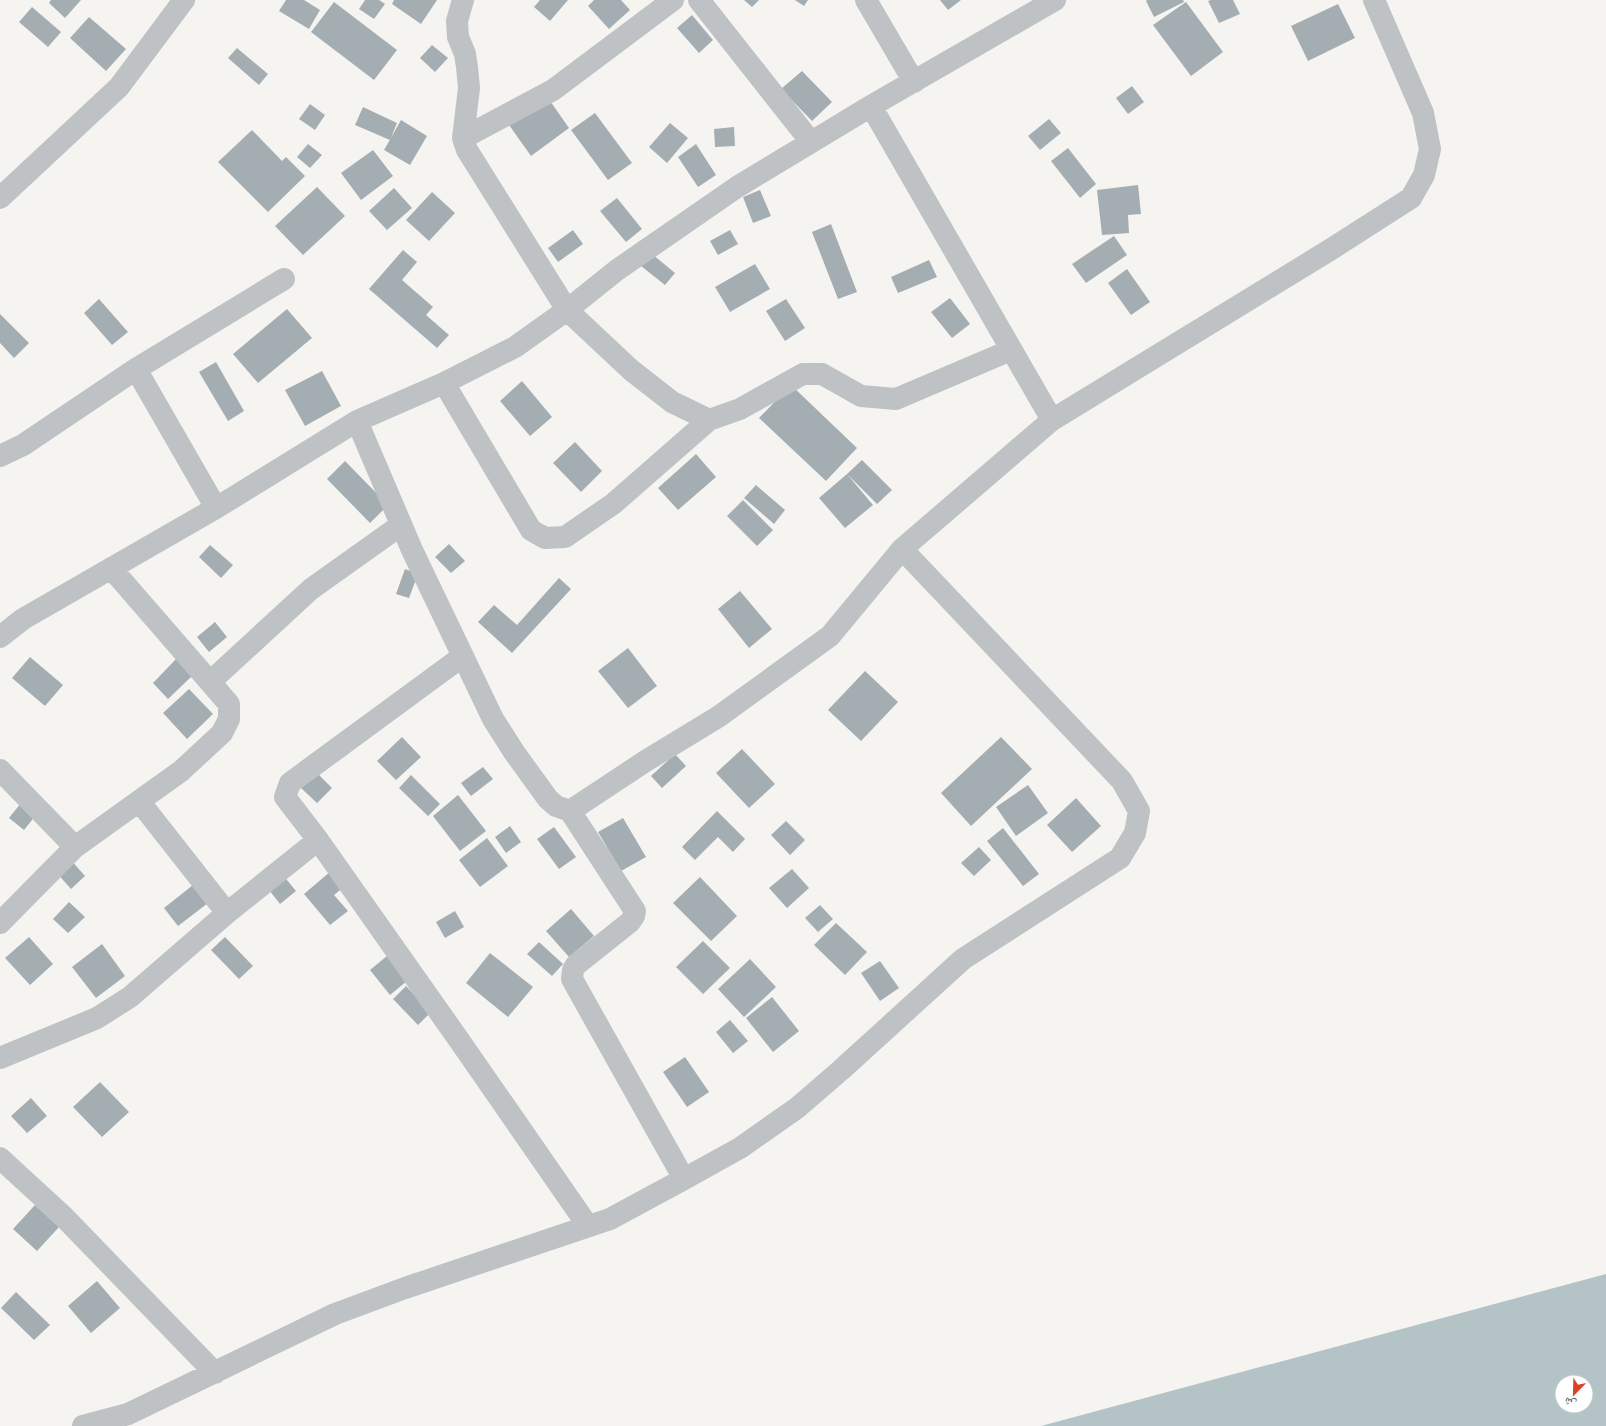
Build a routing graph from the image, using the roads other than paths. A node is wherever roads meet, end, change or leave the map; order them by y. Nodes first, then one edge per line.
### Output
1 (463, 0) edge
2 (673, 0) edge
3 (699, 0) edge
4 (866, 0) edge
5 (1055, 0) edge
6 (1374, 0) edge
7 (182, 1) edge
8 (914, 82) junction
9 (871, 106) junction
10 (462, 138) junction
11 (811, 142) junction
12 (0, 198) edge
13 (284, 279) dead end
14 (567, 310) junction
15 (1011, 350) junction
16 (136, 369) junction
17 (444, 383) junction
18 (709, 420) junction
19 (1052, 420) junction
20 (357, 421) junction
21 (0, 456) edge
22 (216, 508) junction
23 (401, 525) junction
24 (902, 549) junction
25 (111, 568) junction
26 (0, 637) edge
27 (463, 656) junction
28 (210, 682) junction
29 (0, 770) edge
30 (139, 801) junction
31 (570, 811) junction
32 (318, 840) junction
33 (76, 847) junction
34 (227, 914) junction
35 (0, 923) edge
36 (0, 1058) edge
37 (0, 1158) edge
38 (684, 1179) junction
39 (588, 1226) junction
40 (215, 1373) junction
41 (83, 1426) edge

1 - 10 street
2 - 10 street
3 - 11 street
4 - 8 street
5 - 8 street
6 - 19 street
7 - 12 street
8 - 9 street
9 - 11 street
9 - 15 street
10 - 14 street
11 - 14 street
13 - 16 street
14 - 17 street
14 - 18 street
15 - 18 street
15 - 19 street
16 - 21 street
16 - 22 street
17 - 18 street
17 - 20 street
19 - 24 street
20 - 22 street
20 - 23 street
22 - 25 street
23 - 27 street
23 - 28 street
24 - 31 street
24 - 38 street
25 - 26 street
25 - 28 street
27 - 31 street
27 - 32 street
28 - 30 street
29 - 33 street
30 - 33 street
30 - 34 street
31 - 38 street
32 - 34 street
32 - 39 street
33 - 35 street
34 - 36 street
37 - 40 street
38 - 39 street
39 - 40 street
40 - 41 street

